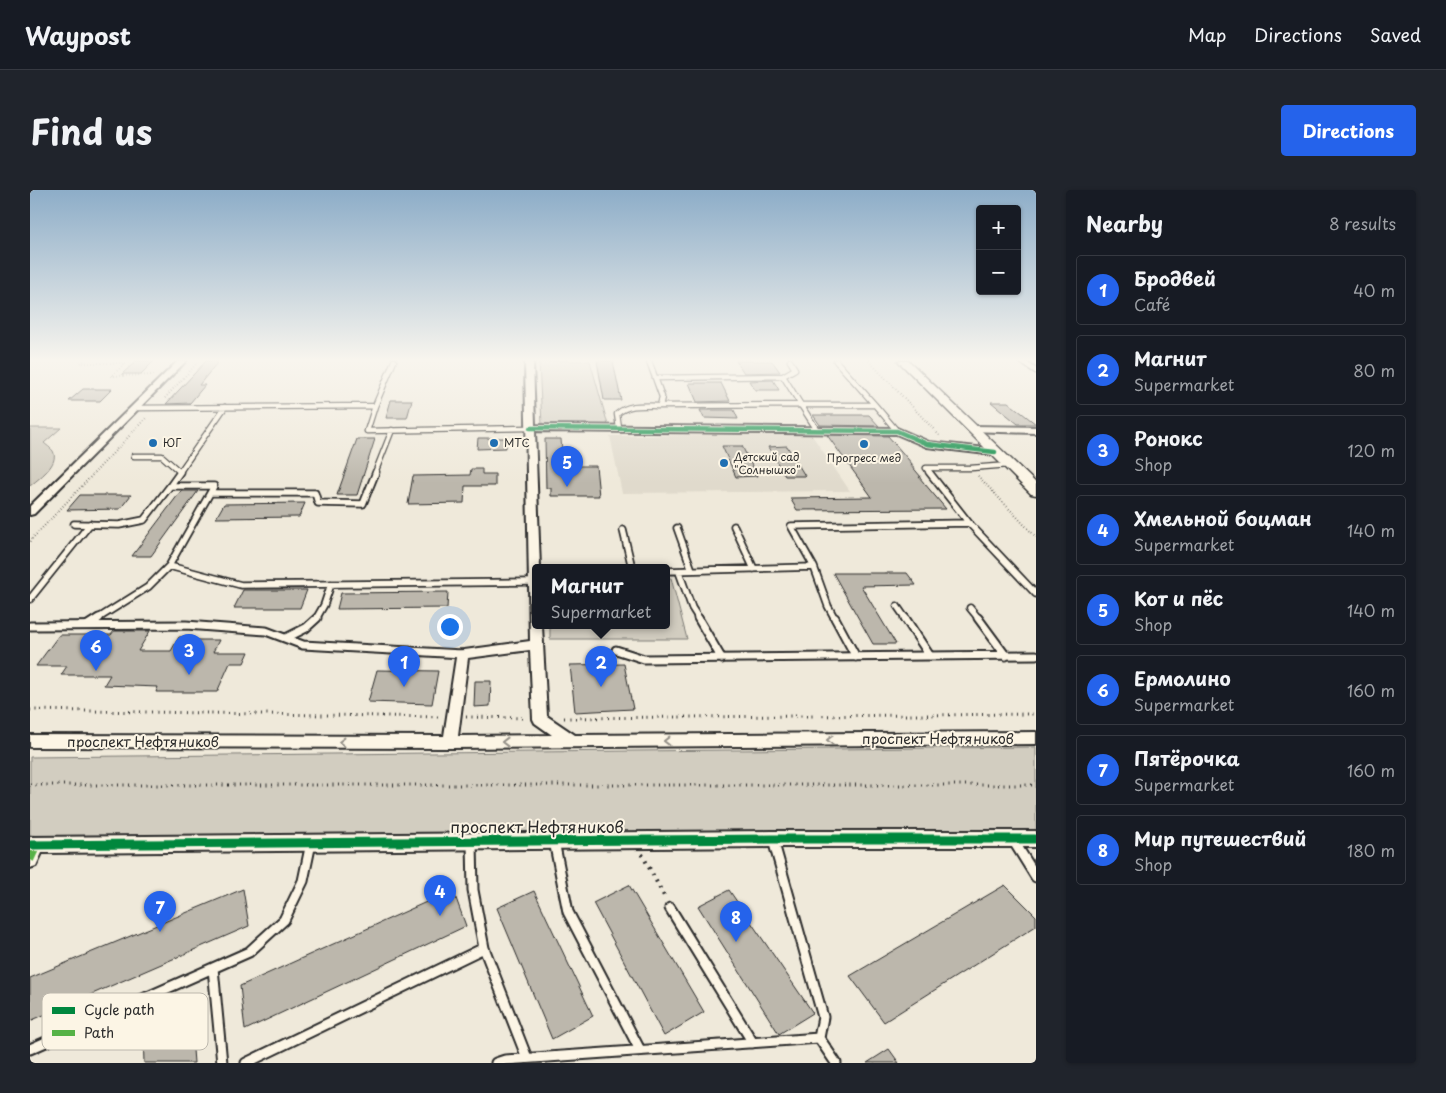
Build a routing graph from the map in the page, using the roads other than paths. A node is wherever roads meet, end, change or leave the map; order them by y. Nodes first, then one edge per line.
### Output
1 (140, 402) edge
2 (377, 402) edge
3 (530, 402) edge
4 (661, 402) edge
5 (798, 402) edge
6 (872, 402) edge
7 (944, 402) edge
8 (875, 405) junction
9 (375, 406) junction
10 (660, 406) junction
11 (801, 406) junction
12 (225, 407) junction
13 (134, 408) junction
14 (530, 428) junction
15 (619, 428) junction
16 (972, 429) junction
17 (392, 430) junction
18 (817, 430) junction
19 (1036, 430) edge
20 (897, 431) junction
21 (995, 452) junction
22 (134, 456) dead end
23 (1009, 465) junction
24 (180, 472) junction
25 (170, 486) junction
26 (1036, 491) edge
27 (211, 493) junction
28 (30, 512) edge
29 (969, 522) junction
30 (74, 524) dead end
31 (90, 524) junction
32 (734, 526) dead end
33 (678, 528) dead end
34 (623, 530) dead end
35 (535, 564) edge
36 (631, 564) edge
37 (169, 566) junction
38 (814, 567) junction
39 (754, 569) junction
40 (692, 570) junction
41 (670, 571) edge
42 (678, 572) junction
43 (532, 576) edge
44 (331, 584) junction
45 (1036, 594) edge
46 (30, 598) edge
47 (897, 606) dead end
48 (970, 608) dead end
49 (30, 626) edge
50 (87, 626) junction
51 (536, 629) edge
52 (286, 638) junction
53 (536, 645) junction
54 (616, 650) dead end
55 (462, 654) junction
56 (1036, 655) edge
57 (930, 656) junction
58 (1006, 656) junction
59 (856, 657) junction
60 (722, 659) junction
61 (1036, 738) edge
62 (30, 741) edge
63 (572, 741) junction
64 (450, 742) junction
65 (772, 839) junction
66 (1012, 839) junction
67 (1036, 839) edge
68 (554, 840) junction
69 (472, 841) junction
70 (311, 843) junction
71 (32, 850) edge
72 (1036, 877) edge
73 (670, 908) road end
74 (484, 948) junction
75 (213, 968) junction
76 (157, 993) edge
77 (820, 1038) junction
78 (753, 1043) junction
79 (42, 1044) edge
80 (30, 1049) edge
81 (640, 1050) junction
82 (527, 1058) junction
83 (222, 1063) edge
84 (246, 1063) edge
85 (496, 1063) edge
86 (836, 1063) edge

1 - 13 street
2 - 9 lane
3 - 14 street
4 - 10 lane
5 - 11 lane
6 - 8 lane
7 - 16 main road
8 - 11 lane
8 - 20 lane
9 - 12 lane
9 - 17 lane
10 - 11 lane
10 - 15 lane
11 - 18 lane
12 - 13 lane
12 - 24 lane
13 - 28 street
14 - 15 street
14 - 17 lane
14 - 35 street
15 - 18 street
16 - 19 street
16 - 21 main road
17 - 27 lane
18 - 20 street
20 - 21 street
21 - 23 main road
22 - 24 lane
23 - 26 main road
23 - 29 lane
24 - 25 lane
25 - 27 lane
25 - 31 lane
27 - 37 lane
29 - 38 lane
29 - 45 lane
30 - 31 lane
31 - 46 lane
32 - 39 lane
33 - 40 lane
34 - 36 lane
37 - 44 lane
37 - 50 lane
38 - 39 lane
38 - 59 lane
39 - 40 lane
40 - 42 lane
41 - 42 lane
42 - 60 lane
43 - 44 lane
44 - 52 lane
47 - 57 lane
48 - 58 lane
49 - 50 lane
50 - 52 lane
51 - 53 street
52 - 55 lane
53 - 55 street
53 - 63 street
54 - 60 lane
55 - 64 street
56 - 58 lane
57 - 58 lane
57 - 59 lane
59 - 60 lane
61 -> 63 street, проспект Нефтяников
64 -> 62 street, проспект Нефтяников
63 -> 64 street, проспект Нефтяников
65 - 66 street, проспект Нефтяников
65 - 68 street, проспект Нефтяников
65 - 77 lane
66 - 67 street, проспект Нефтяников
66 - 72 lane
68 - 69 street, проспект Нефтяников
68 - 81 lane
69 - 70 street, проспект Нефтяников
69 - 74 lane
70 - 71 street, проспект Нефтяников
70 - 75 lane
73 - 78 lane
74 - 82 lane
74 - 84 lane
75 - 76 lane
75 - 83 lane
77 - 78 lane
77 - 86 lane
78 - 81 lane
79 - 80 lane
81 - 82 lane
82 - 85 lane

